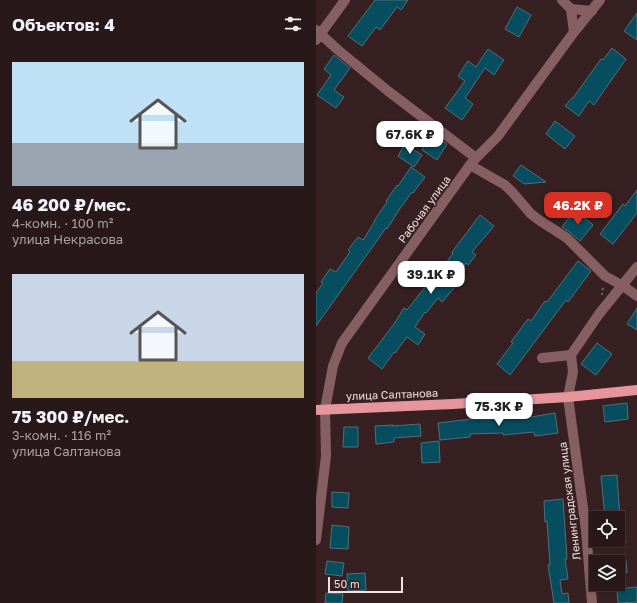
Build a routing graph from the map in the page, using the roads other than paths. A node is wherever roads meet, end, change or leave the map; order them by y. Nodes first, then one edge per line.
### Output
1 (345, 0) edge
2 (562, 0) edge
3 (600, 0) edge
4 (571, 8) junction
5 (592, 11) junction
6 (574, 32) junction
7 (318, 35) edge
8 (473, 162) junction
9 (637, 267) edge
10 (623, 286) junction
11 (637, 296) edge
12 (571, 355) junction
13 (542, 358) dead end
14 (637, 390) edge
15 (568, 397) junction
16 (321, 409) edge
17 (316, 540) edge
18 (592, 603) edge

1 - 7 street
2 - 4 street
3 - 5 street, Рабочая улица
4 - 5 street
4 - 6 street
5 - 6 street, Рабочая улица
6 - 8 street, Рабочая улица
7 - 8 street
8 - 10 street
8 - 16 street, Рабочая улица
9 - 10 street
10 - 11 street
10 - 12 street
12 - 13 street
12 - 15 street, Ленинградская улица
14 - 15 main road, улица Салтанова
15 - 16 main road, улица Салтанова
15 - 18 street, Ленинградская улица
16 - 17 street, Рабочая улица

